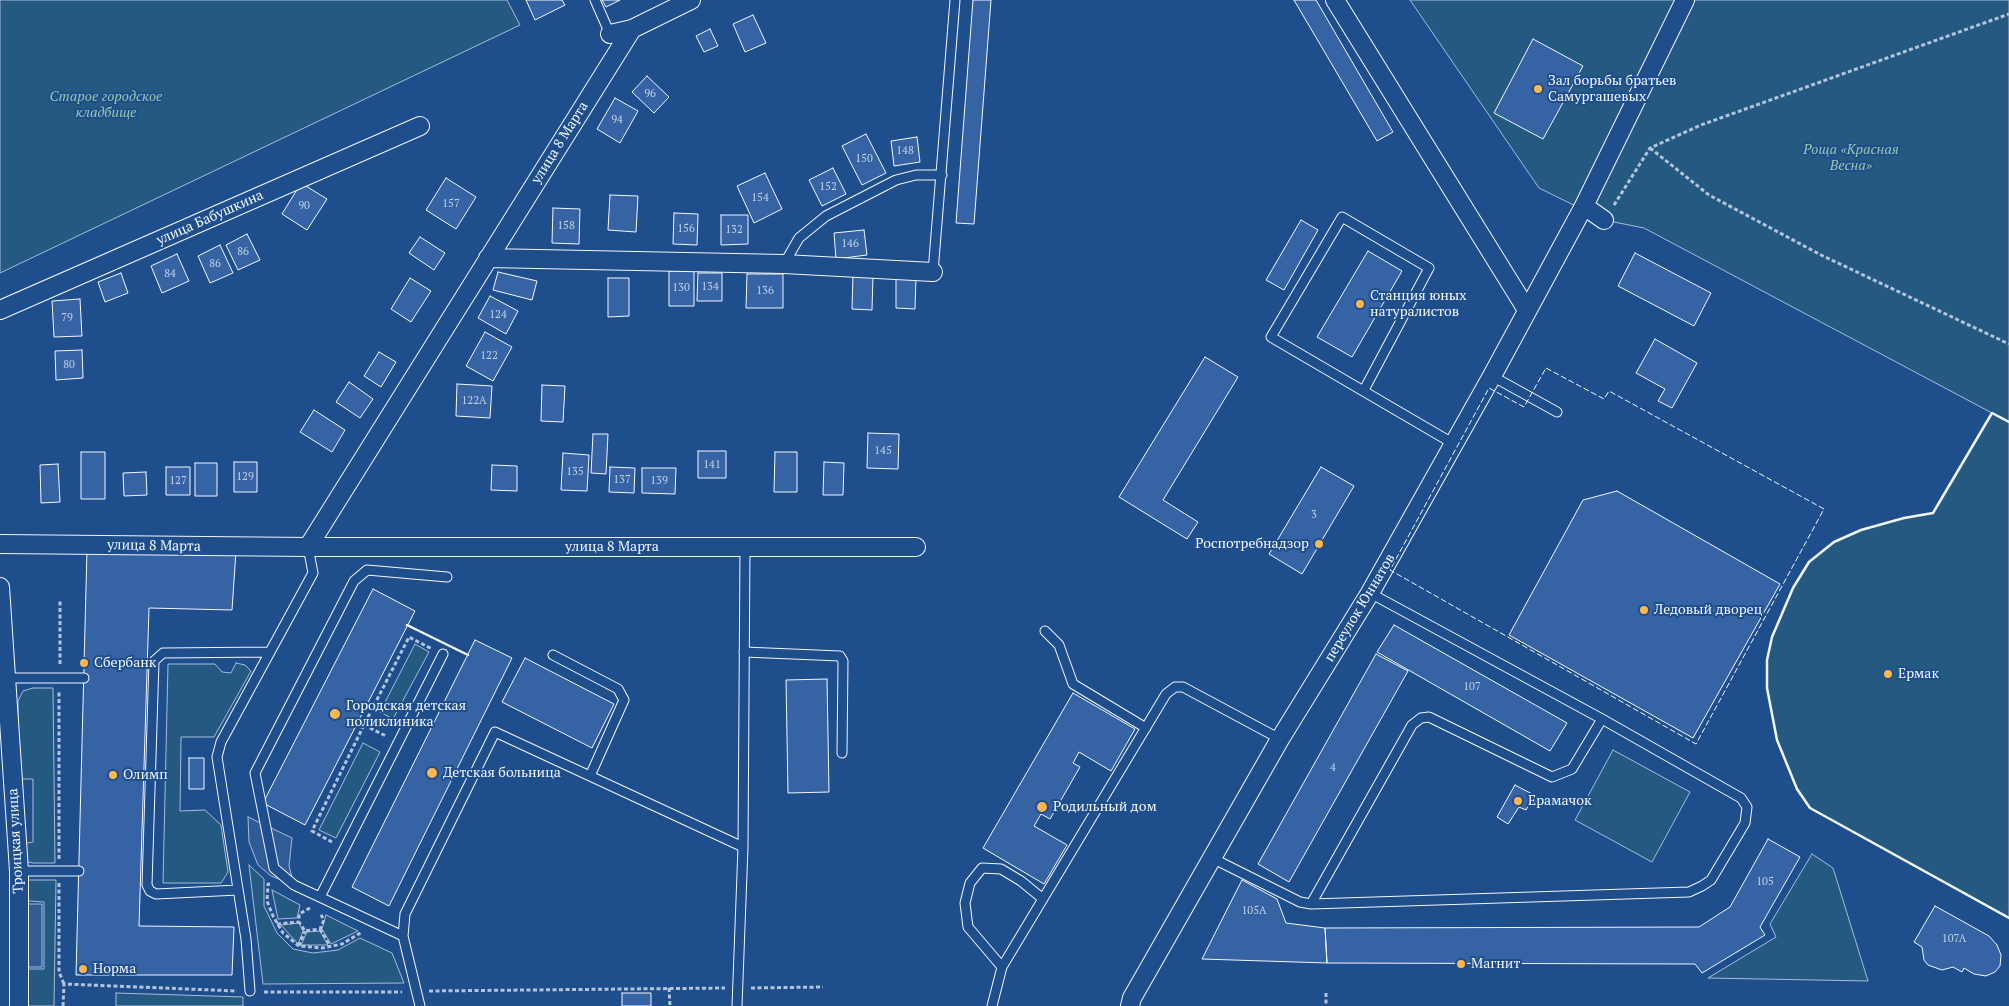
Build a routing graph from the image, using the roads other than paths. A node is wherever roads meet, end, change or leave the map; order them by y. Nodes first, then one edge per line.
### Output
1 (595, 0) edge
2 (691, 0) edge
3 (955, 0) edge
4 (1335, 0) edge
5 (1685, 0) edge
6 (632, 29) junction
7 (610, 34) joint
8 (420, 126) dead end
9 (942, 175) junction
10 (1584, 206) junction
11 (1604, 220) road end
12 (488, 258) junction
13 (784, 264) junction
14 (933, 272) joint
15 (0, 310) edge
16 (1527, 310) junction
17 (1492, 376) junction
18 (1364, 390) junction
19 (1557, 412) dead end
20 (1454, 444) junction
21 (0, 544) edge
22 (308, 547) junction
23 (745, 547) junction
24 (916, 547) dead end
25 (447, 577) dead end
26 (0, 587) edge
27 (1370, 593) junction
28 (1045, 631) dead end
29 (270, 652) junction
30 (744, 652) junction
31 (443, 654) road end
32 (553, 655) dead end
33 (6, 678) junction
34 (84, 678) dead end
35 (1602, 719) junction
36 (1146, 728) junction
37 (1280, 739) junction
38 (842, 753) dead end
39 (590, 776) junction
40 (743, 847) junction
41 (1212, 858) junction
42 (19, 871) junction
43 (79, 871) dead end
44 (238, 890) junction
45 (320, 897) junction
46 (1044, 899) junction
47 (1311, 904) junction
48 (403, 936) junction
49 (1002, 967) junction
50 (250, 991) road end
51 (19, 1006) edge
52 (420, 1006) edge
53 (736, 1006) edge
54 (992, 1006) edge
55 (1130, 1006) edge

1 - 7 lane
2 - 6 street
3 - 9 lane
4 - 16 street
5 - 10 street, переулок Юннатов
6 - 7 street
6 - 12 street, улица 8 Марта
8 - 15 street, улица Бабушкина
9 - 13 lane
9 - 14 lane
10 - 11 street
10 - 16 street, переулок Юннатов
12 - 13 street
12 - 22 street, улица 8 Марта
13 - 14 street
16 - 17 street, переулок Юннатов
17 - 19 lane
17 - 20 street, переулок Юннатов
18 - 18 lane
18 - 20 lane
20 - 27 street, переулок Юннатов
21 - 22 street, улица 8 Марта
22 - 23 street, улица 8 Марта
22 - 29 lane
23 - 24 street, улица 8 Марта
23 - 30 lane
25 - 45 lane
26 - 33 street, Троицкая улица
27 - 35 lane
27 - 37 street, переулок Юннатов
28 - 36 lane
29 - 44 lane
29 - 44 lane
30 - 38 lane
30 - 40 lane
31 - 45 lane
32 - 39 lane
33 - 34 lane
33 - 42 street, Троицкая улица
35 - 47 lane
35 - 47 lane
36 - 37 lane
36 - 46 lane
37 - 41 street, переулок Юннатов
39 - 40 lane
39 - 48 lane
40 - 53 lane
41 - 47 lane
41 - 55 street, переулок Юннатов
42 - 43 lane
42 - 51 street, Троицкая улица
44 - 50 lane
45 - 48 lane
46 - 49 lane
46 - 49 lane
48 - 52 lane
49 - 54 lane

